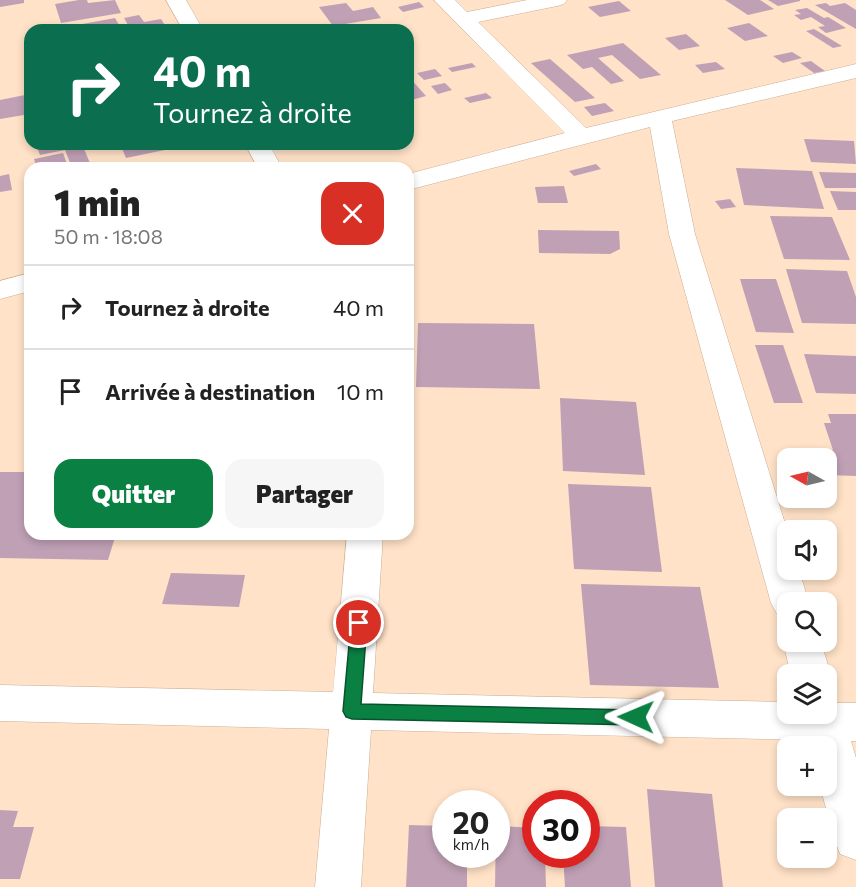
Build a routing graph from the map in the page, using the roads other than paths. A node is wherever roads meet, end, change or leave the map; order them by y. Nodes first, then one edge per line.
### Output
1 (176, 0) edge
2 (444, 0) edge
3 (556, 0) edge
4 (462, 19) junction
5 (189, 24) edge
6 (856, 71) edge
7 (660, 118) junction
8 (581, 136) junction
9 (414, 180) edge
10 (24, 284) edge
11 (0, 291) edge
12 (365, 540) edge
13 (787, 592) edge
14 (0, 703) edge
15 (352, 711) junction
16 (777, 718) edge
17 (835, 724) edge
18 (856, 838) edge
19 (338, 887) edge

1 - 5 street
2 - 4 street
3 - 4 street
4 - 8 street
6 - 7 street
7 - 8 street
7 - 13 street
8 - 9 street
10 - 11 street
12 - 15 street
14 - 15 street
15 - 16 street
15 - 19 street
17 - 18 street

